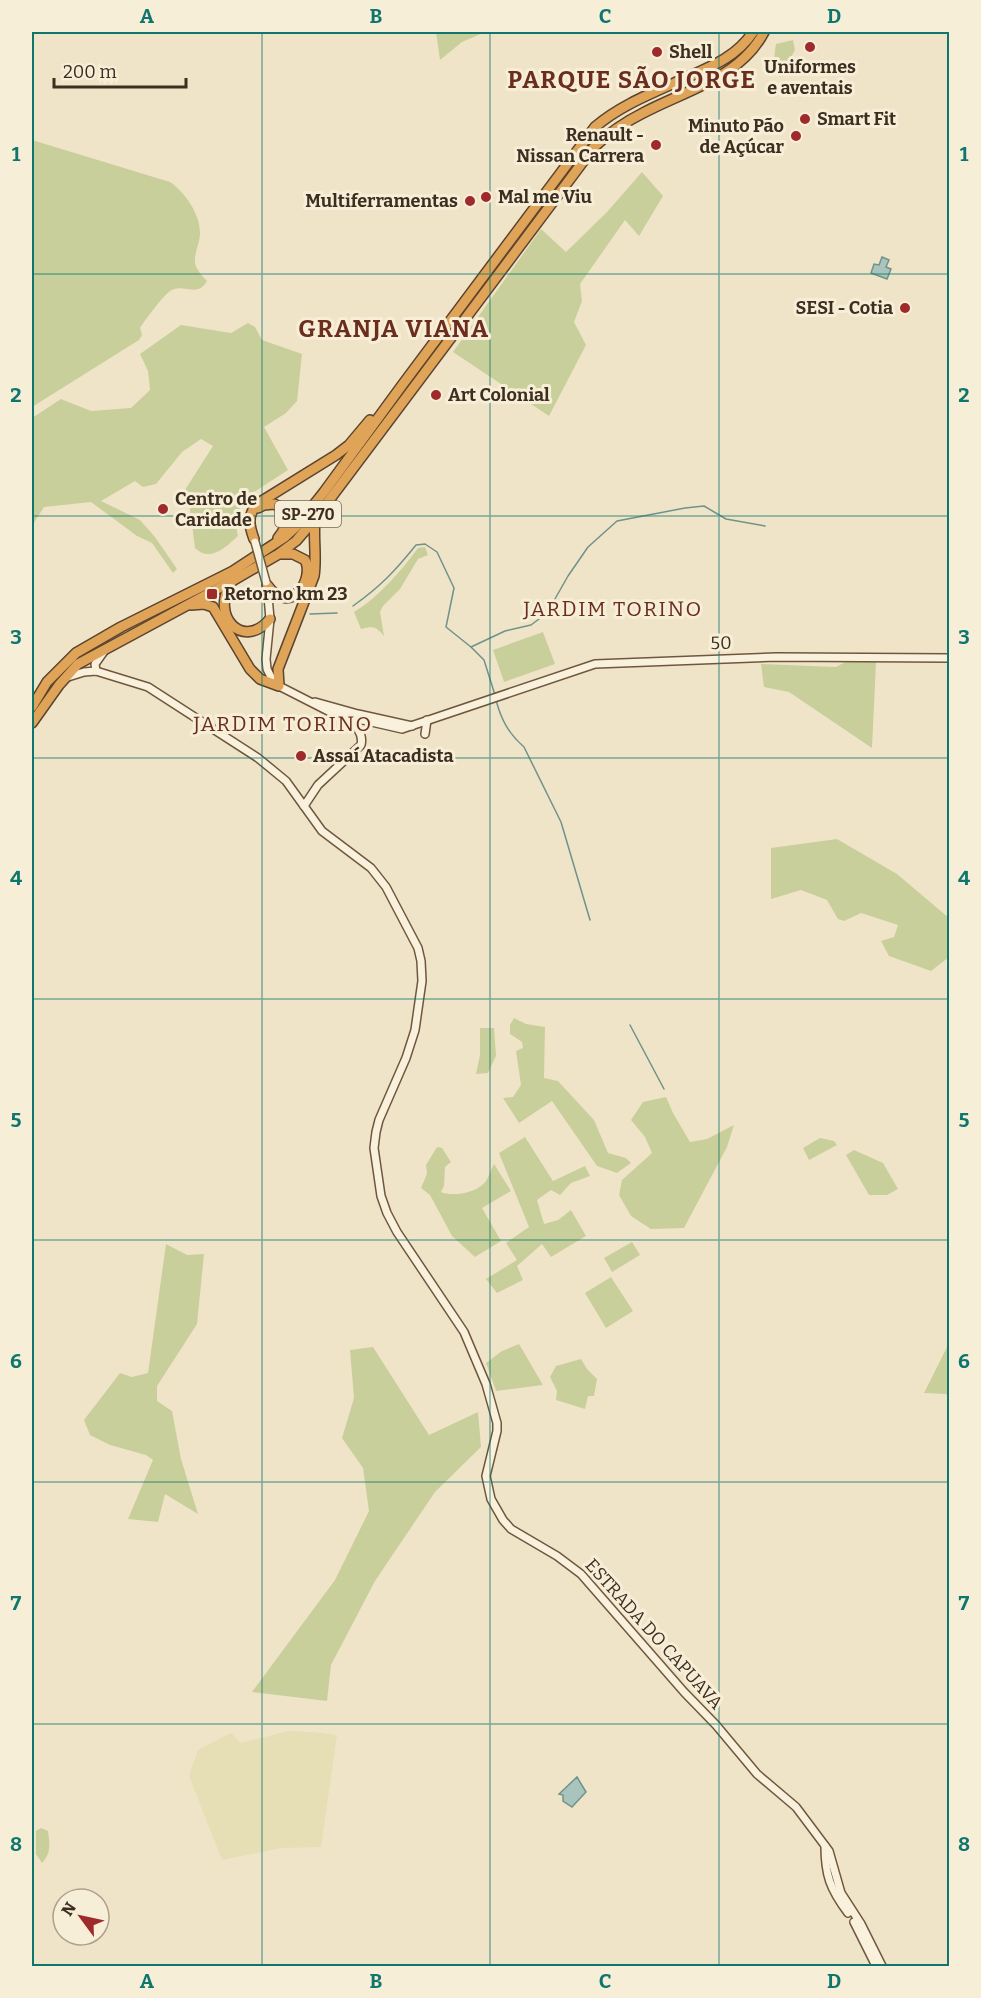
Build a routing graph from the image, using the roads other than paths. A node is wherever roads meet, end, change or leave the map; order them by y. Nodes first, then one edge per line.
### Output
1 (753, 32) edge
2 (764, 32) edge
3 (403, 384) junction
4 (315, 519) junction
5 (255, 540) junction
6 (269, 549) junction
7 (277, 555) junction
8 (232, 581) junction
9 (266, 584) junction
10 (189, 605) junction
11 (270, 619) junction
12 (106, 648) junction
13 (950, 658) edge
14 (96, 671) junction
15 (64, 679) junction
16 (279, 686) junction
17 (304, 699) junction
18 (32, 707) edge
19 (337, 708) junction
20 (328, 712) junction
21 (346, 717) junction
22 (427, 720) junction
23 (32, 723) edge
24 (412, 726) junction
25 (425, 734) dead end
26 (304, 806) junction
27 (825, 1843) junction
28 (836, 1877) junction
29 (828, 1879) junction
30 (876, 1966) edge
31 (882, 1966) edge

1 - 3 highway, SP-270
2 - 4 highway, SP-270
3 - 5 highway
3 - 6 highway, SP-270
4 - 7 highway, SP-270
4 - 16 highway
5 - 6 highway
5 - 9 main road, bridge
6 - 18 highway, SP-270
7 - 8 highway, SP-270
7 - 9 highway
8 - 10 highway, SP-270
8 - 11 highway
9 - 11 main road
10 - 12 highway, SP-270
10 - 16 highway
11 - 16 main road
12 - 14 main road
12 - 15 highway, SP-270
13 - 22 main road, 50
14 - 15 main road, ESTRADA DO CAPUAVA
14 - 26 main road, ESTRADA DO CAPUAVA
15 - 23 highway, SP-270
16 - 17 main road
17 - 19 main road
17 - 20 main road
19 - 20 main road
19 - 24 main road
20 - 21 main road
21 - 24 main road, 50
21 - 26 main road
22 - 24 main road, 50
22 - 25 main road
26 - 27 main road, ESTRADA DO CAPUAVA
27 - 28 main road, ESTRADA DO CAPUAVA
27 - 29 main road
28 - 29 main road
28 - 31 main road, ESTRADA DO CAPUAVA
29 - 30 main road

